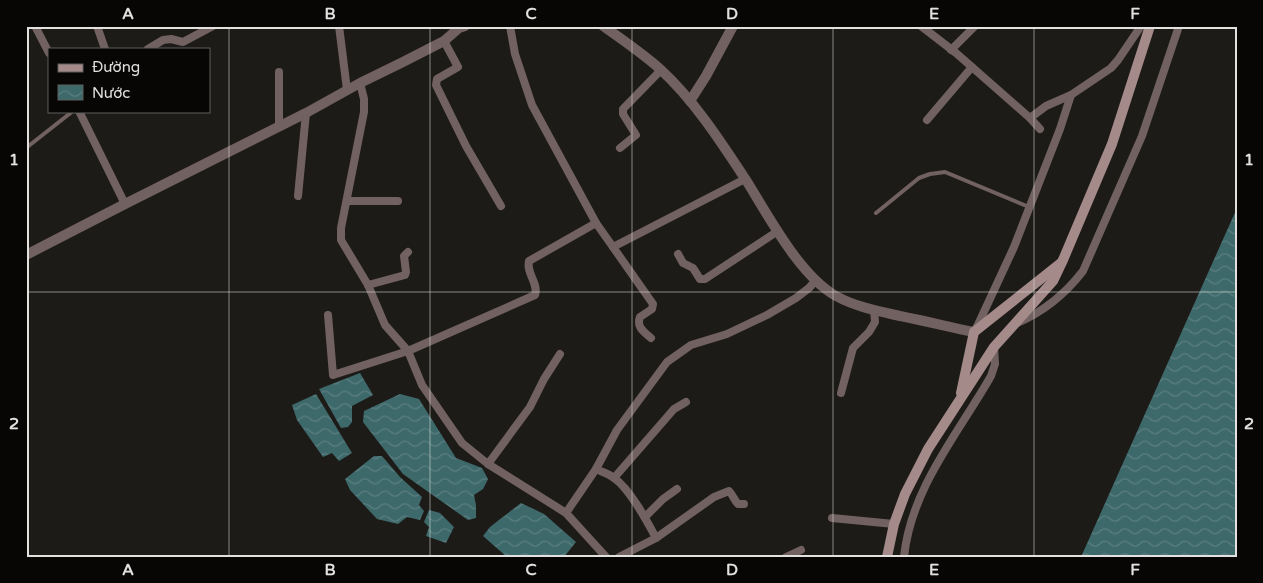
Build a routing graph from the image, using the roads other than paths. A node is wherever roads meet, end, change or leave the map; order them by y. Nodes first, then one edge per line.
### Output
1 (35, 26) edge
2 (97, 26) edge
3 (213, 26) edge
4 (339, 26) edge
5 (510, 26) edge
6 (603, 26) edge
7 (733, 26) edge
8 (921, 26) edge
9 (975, 26) edge
10 (1142, 26) edge
11 (1150, 26) edge
12 (1180, 26) edge
13 (461, 27) edge
14 (444, 41) junction
15 (105, 48) edge
16 (150, 48) edge
17 (952, 50) junction
18 (48, 51) edge
19 (972, 67) junction
20 (661, 70) junction
21 (279, 72) dead end
22 (360, 83) junction
23 (347, 90) junction
24 (1071, 95) junction
25 (690, 101) junction
26 (72, 112) edge
27 (79, 112) edge
28 (306, 113) junction
29 (1030, 118) junction
30 (926, 120) dead end
31 (279, 125) junction
32 (1040, 129) dead end
33 (26, 148) edge
34 (620, 148) dead end
35 (745, 179) junction
36 (298, 196) dead end
37 (347, 201) junction
38 (398, 201) dead end
39 (124, 204) junction
40 (501, 206) dead end
41 (1029, 207) junction
42 (876, 213) dead end
43 (596, 223) junction
44 (778, 232) junction
45 (614, 247) junction
46 (408, 252) dead end
47 (678, 254) dead end
48 (26, 255) edge
49 (1063, 260) junction
50 (816, 280) junction
51 (368, 285) junction
52 (874, 310) junction
53 (328, 315) dead end
54 (1013, 325) junction
55 (974, 332) junction
56 (651, 338) dead end
57 (994, 347) junction
58 (408, 351) junction
59 (560, 354) dead end
60 (841, 393) dead end
61 (960, 398) junction
62 (686, 402) dead end
63 (488, 464) junction
64 (596, 469) junction
65 (614, 478) junction
66 (677, 489) dead end
67 (744, 504) dead end
68 (566, 513) junction
69 (645, 517) junction
70 (832, 518) dead end
71 (894, 524) junction
72 (656, 538) junction
73 (905, 546) junction
74 (801, 550) dead end
75 (606, 557) edge
76 (619, 557) edge
77 (786, 557) edge
78 (887, 557) edge
79 (898, 557) edge
80 (904, 557) edge

1 - 18 street
2 - 15 street
3 - 16 street
4 - 23 street
5 - 43 street
6 - 20 street
7 - 25 street
8 - 17 street
9 - 17 street
10 - 24 street
11 - 49 main road
12 - 54 street
13 - 14 street
14 - 22 street
14 - 40 street
17 - 19 street
19 - 29 street
19 - 30 street
20 - 25 street
20 - 34 street
21 - 31 street
22 - 23 street
22 - 37 street
23 - 28 street
24 - 29 street
24 - 41 street
25 - 35 street
26 - 33 lane
27 - 39 street
28 - 31 street
28 - 36 street
29 - 32 street
31 - 39 street
35 - 44 street
35 - 45 street
37 - 38 street
37 - 51 street
39 - 48 street
41 - 42 lane
41 - 55 street
43 - 45 street
43 - 58 street
44 - 47 street
44 - 50 street
45 - 56 street
46 - 51 street
49 - 54 main road
49 - 55 main road
50 - 52 street
50 - 64 street
51 - 58 street
52 - 55 street
52 - 60 street
53 - 58 street
54 - 57 main road
55 - 61 main road
57 - 61 main road
57 - 73 street
58 - 63 street
59 - 63 street
61 - 71 main road
62 - 65 street
63 - 68 street
64 - 65 street
64 - 68 street
65 - 69 street
66 - 69 street
67 - 72 street
68 - 75 street
69 - 72 street
70 - 71 street
71 - 78 main road
72 - 76 street
73 - 79 street
73 - 80 street
74 - 77 street

